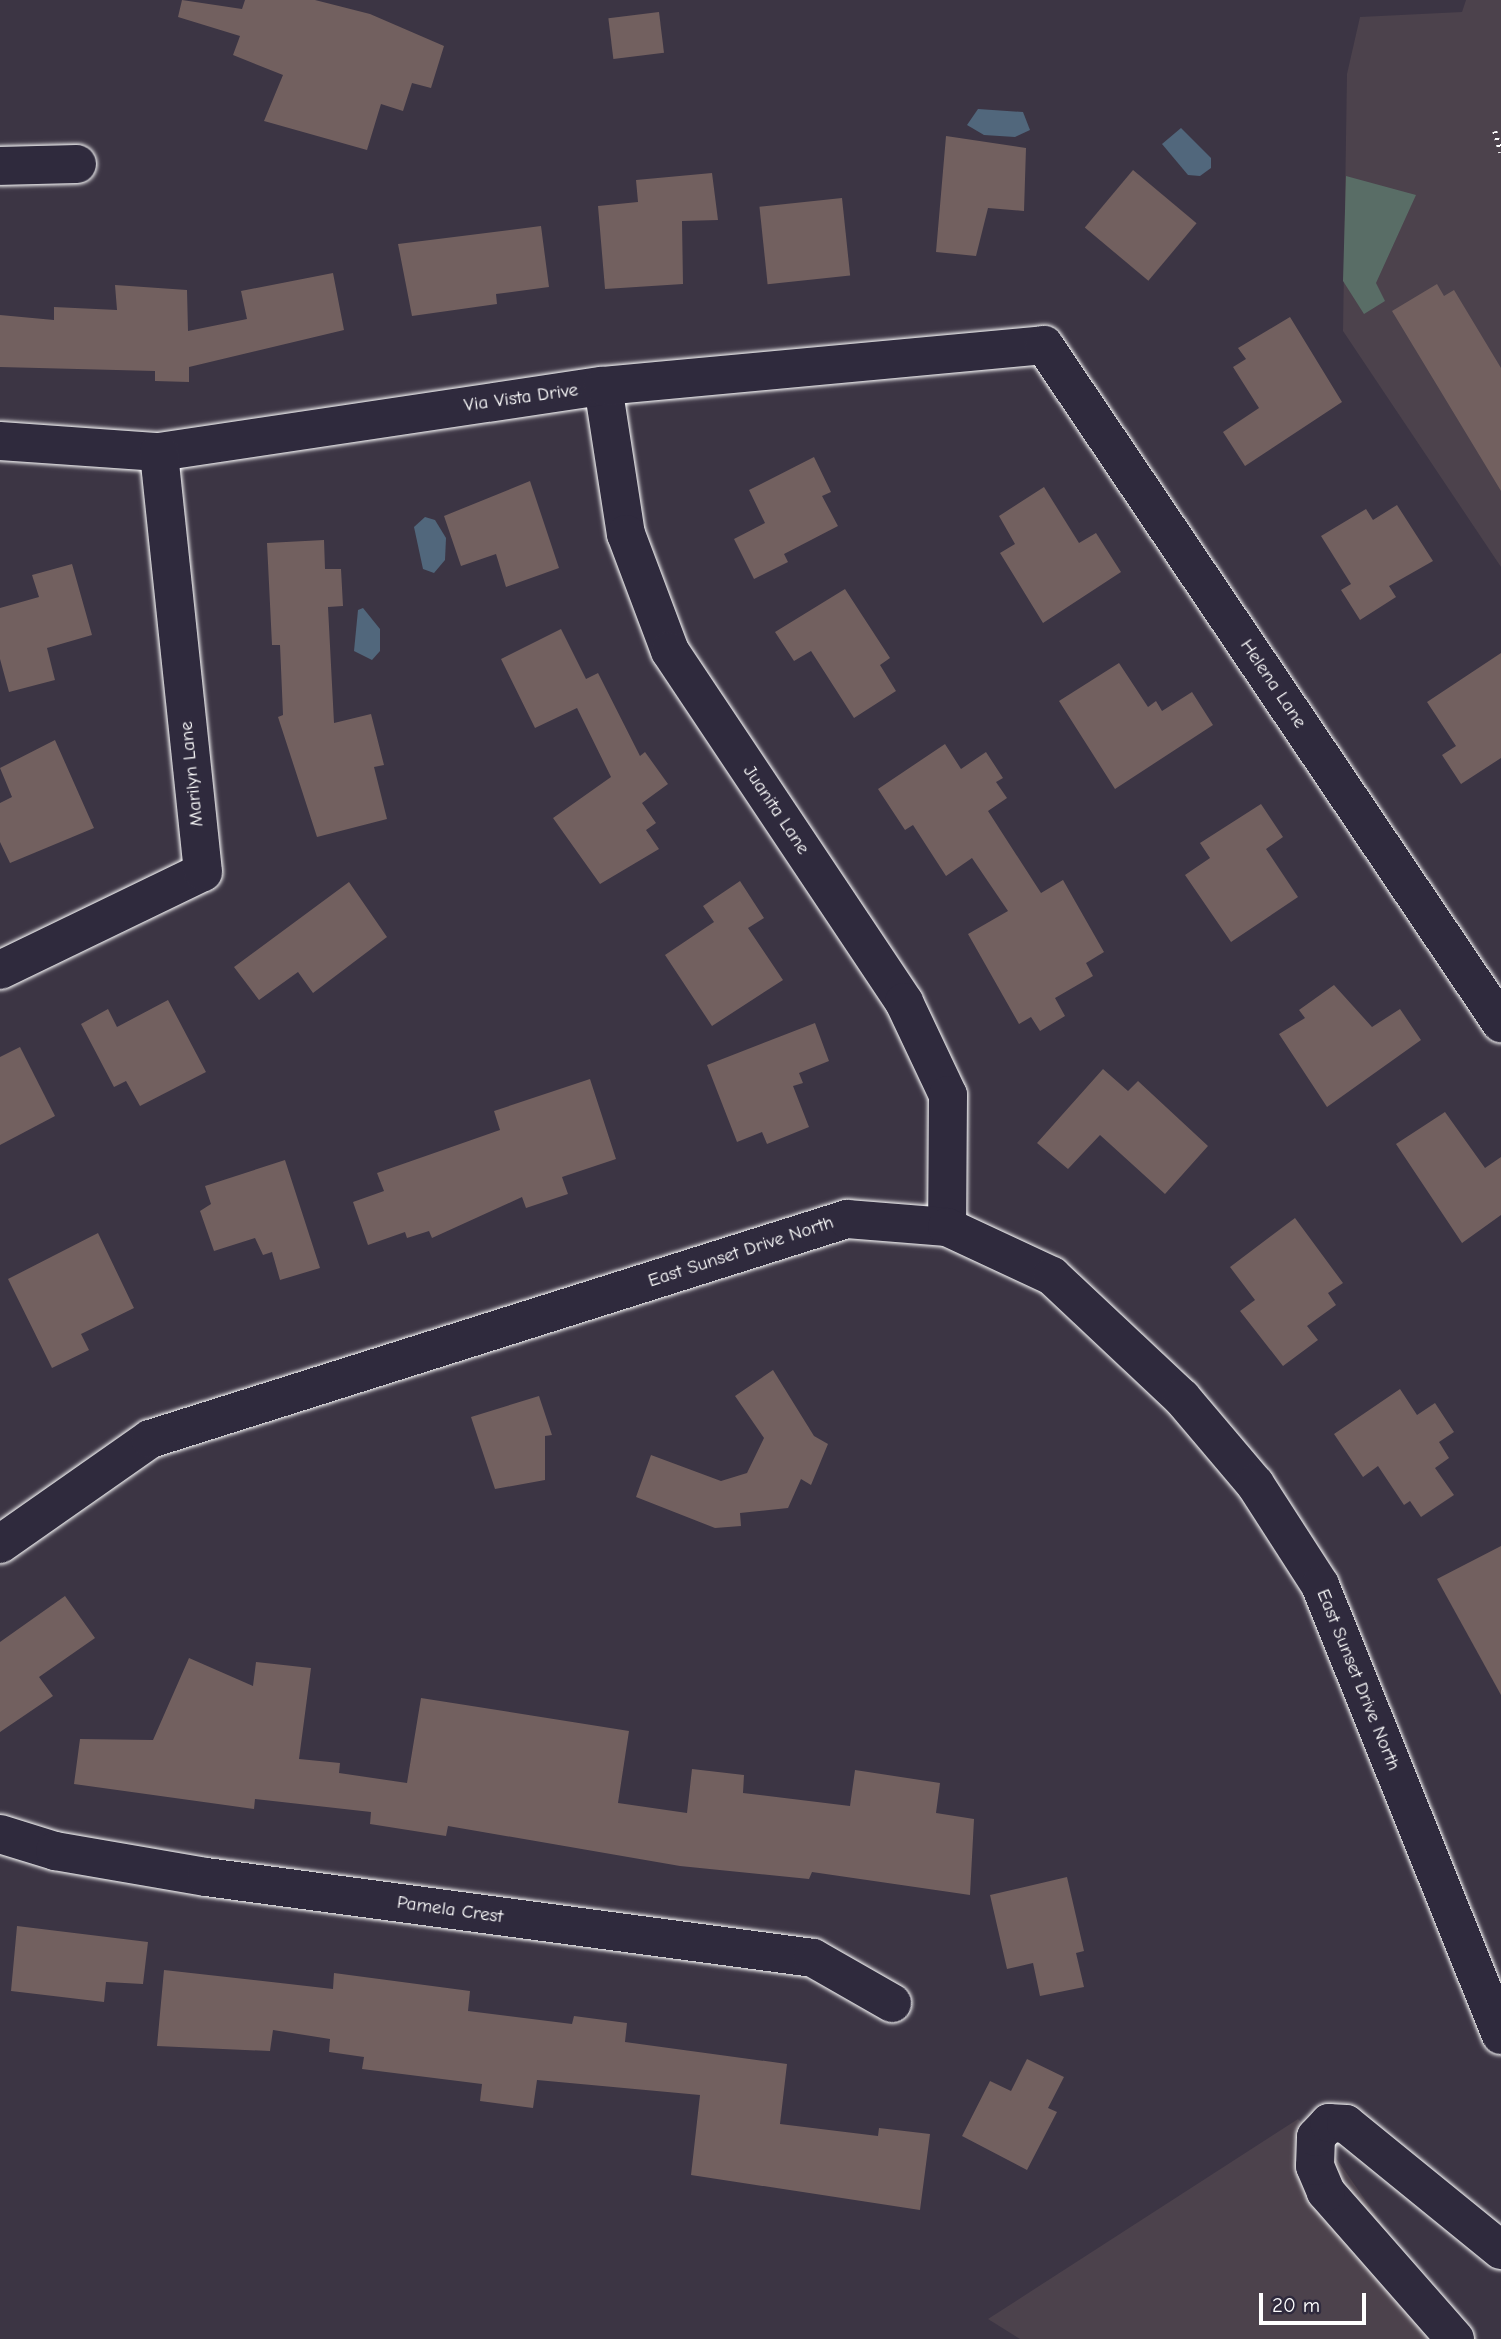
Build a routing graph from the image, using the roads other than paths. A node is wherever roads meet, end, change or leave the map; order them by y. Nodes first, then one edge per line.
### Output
1 (77, 164) dead end
2 (0, 166) edge
3 (1044, 345) joint
4 (603, 386) junction
5 (0, 441) edge
6 (159, 452) junction
7 (0, 970) edge
8 (1501, 1023) edge
9 (947, 1227) junction
10 (0, 1544) edge
11 (0, 1834) edge
12 (1493, 1989) edge
13 (892, 2003) dead end
14 (1501, 2035) edge
15 (1501, 2250) edge
16 (1455, 2339) edge

1 - 2 street
3 - 4 street, Via Vista Drive
3 - 8 street, Helena Lane
4 - 6 street, Via Vista Drive
4 - 9 street, Juanita Lane
5 - 6 street, Via Vista Drive
6 - 7 street, Marilyn Lane
9 - 10 street, East Sunset Drive North
9 - 12 street, East Sunset Drive North
11 - 13 street, Pamela Crest
12 - 14 street, East Sunset Drive North
15 - 16 street

